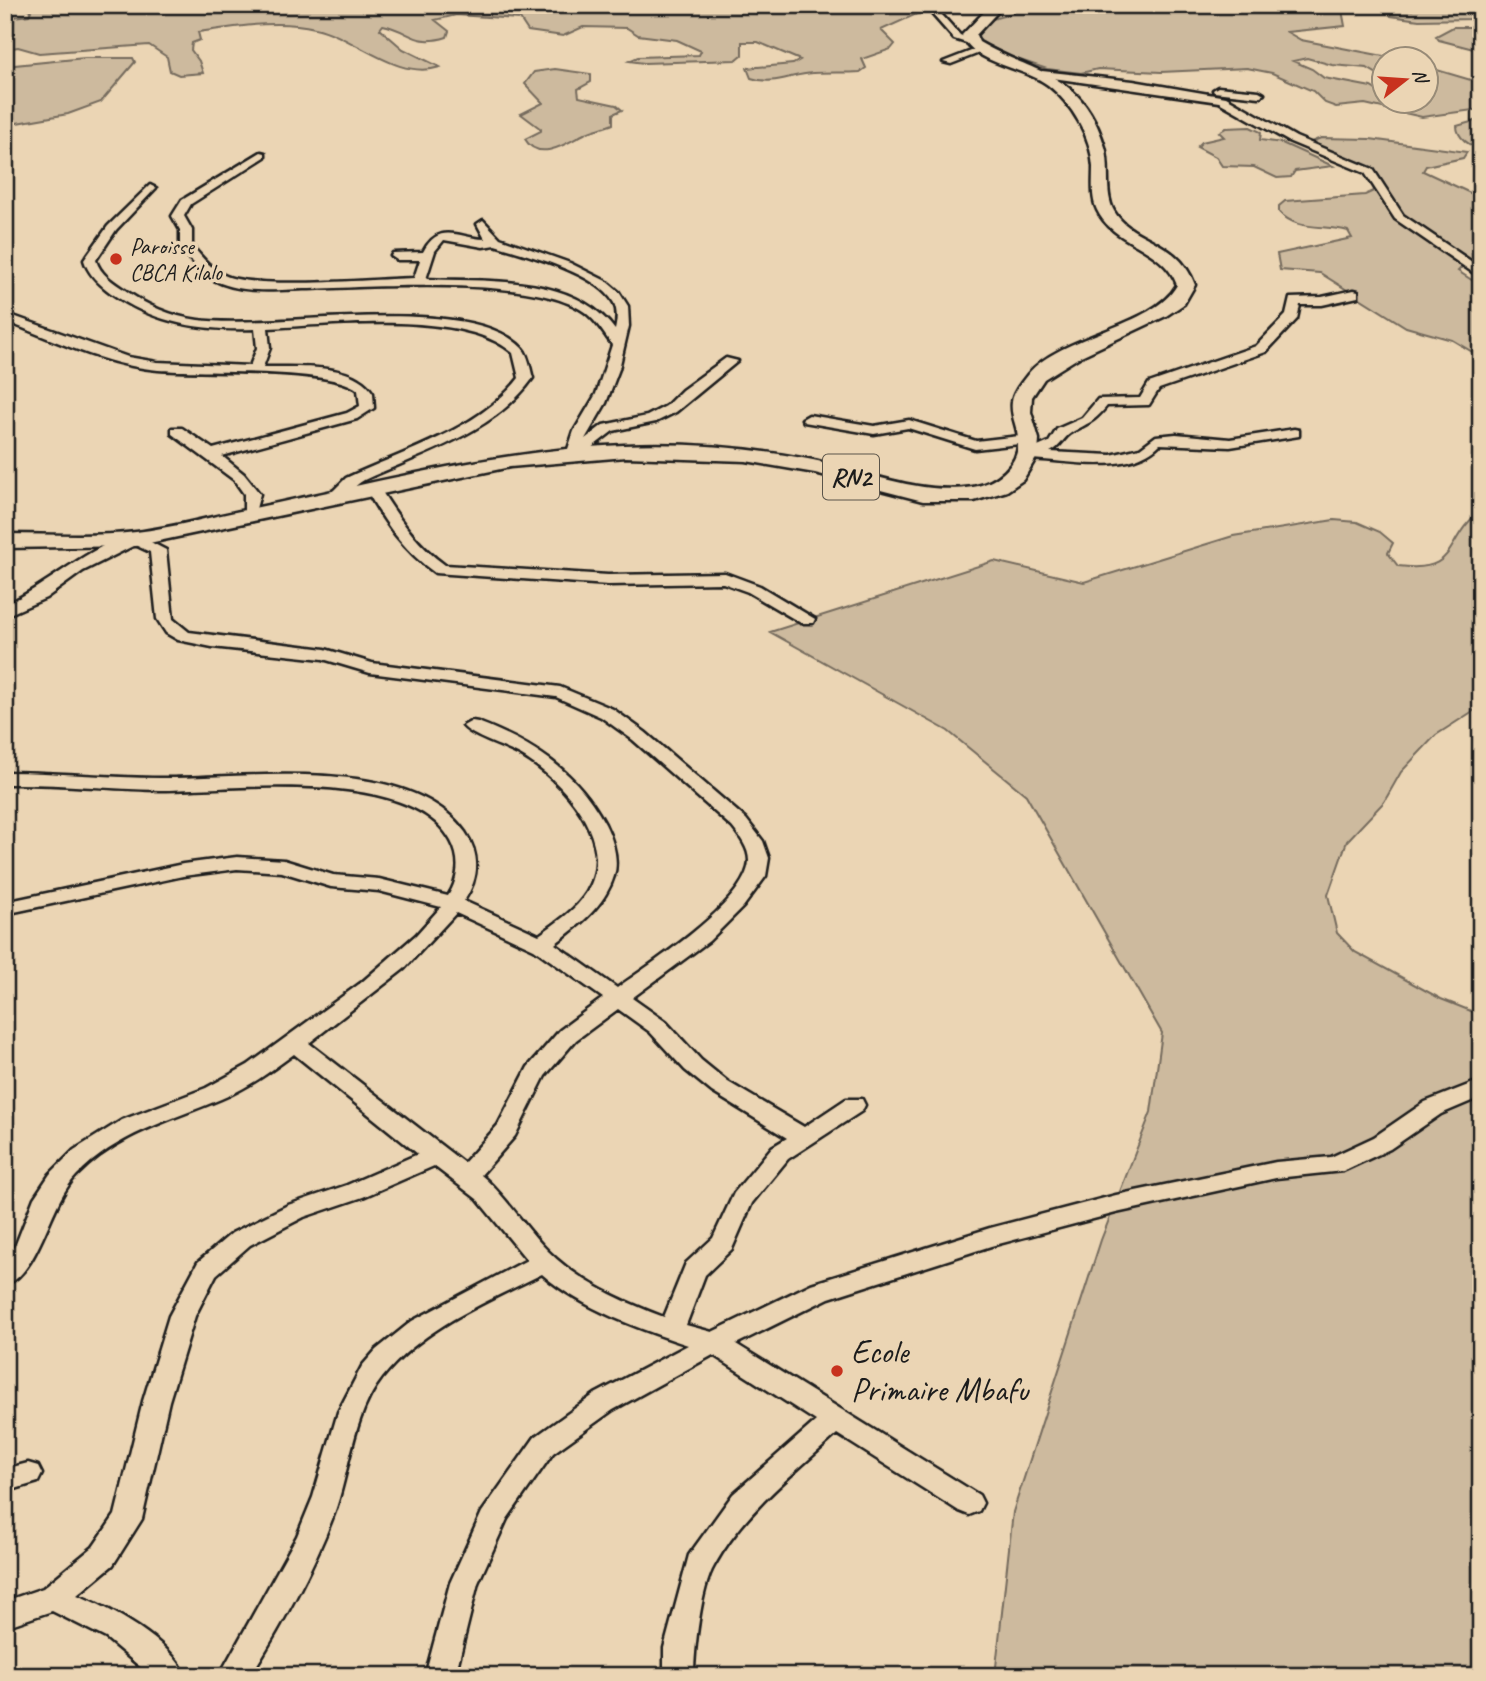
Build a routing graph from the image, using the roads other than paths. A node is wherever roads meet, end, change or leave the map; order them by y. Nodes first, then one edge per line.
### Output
1 (928, 5) edge
2 (998, 5) edge
3 (977, 47) junction
4 (948, 62) dead end
5 (1042, 74) junction
6 (1133, 84) junction
7 (1259, 94) dead end
8 (261, 155) dead end
9 (150, 188) dead end
10 (483, 224) dead end
11 (496, 241) junction
12 (397, 256) dead end
13 (426, 256) junction
14 (1481, 274) edge
15 (591, 280) junction
16 (418, 282) junction
17 (557, 293) junction
18 (1354, 293) dead end
19 (5, 317) edge
20 (261, 326) junction
21 (618, 343) junction
22 (731, 361) dead end
23 (255, 369) junction
24 (809, 419) dead end
25 (177, 430) dead end
26 (1294, 433) dead end
27 (1028, 447) junction
28 (211, 454) junction
29 (573, 455) junction
30 (372, 487) junction
31 (338, 494) junction
32 (249, 513) junction
33 (135, 539) junction
34 (5, 541) edge
35 (5, 611) edge
36 (807, 619) dead end
37 (472, 726) dead end
38 (5, 778) edge
39 (454, 904) junction
40 (5, 908) edge
41 (541, 944) junction
42 (616, 998) junction
43 (294, 1043) junction
44 (1481, 1087) edge
45 (854, 1105) dead end
46 (803, 1138) junction
47 (435, 1156) junction
48 (466, 1176) junction
49 (544, 1262) junction
50 (5, 1276) edge
51 (671, 1332) junction
52 (714, 1343) junction
53 (835, 1420) junction
54 (969, 1503) dead end
55 (52, 1598) junction
56 (5, 1614) edge
57 (172, 1676) edge
58 (234, 1676) edge
59 (440, 1676) edge
60 (679, 1676) edge

1 - 3 street
2 - 3 highway
3 - 4 street
3 - 5 highway
5 - 6 street
5 - 27 highway
6 - 7 street
6 - 14 street
8 - 16 street
9 - 20 street
10 - 11 street
11 - 13 street
11 - 15 street
12 - 13 street
13 - 16 street
15 - 17 street
15 - 21 street
16 - 17 street
17 - 21 street
18 - 27 street
19 - 23 street
20 - 23 street
20 - 31 street
21 - 29 street
22 - 29 street
23 - 28 street
24 - 27 street
25 - 28 street
26 - 27 street
27 - 29 highway, RN2
28 - 32 street
29 - 30 highway, RN2
30 - 31 highway, RN2
30 - 36 street
31 - 32 highway, RN2
32 - 33 highway, RN2
33 - 34 highway, RN2
33 - 35 street
33 - 42 street
37 - 41 street
38 - 39 street
39 - 40 street
39 - 41 street
39 - 43 street
41 - 42 street
42 - 46 street
42 - 48 street
43 - 47 street
43 - 50 street
44 - 52 street
45 - 46 street
46 - 51 street
47 - 48 street
47 - 55 street
48 - 49 street
49 - 51 street
49 - 58 street
51 - 52 street
52 - 53 street
52 - 59 street
53 - 54 street
53 - 60 street
55 - 56 street
55 - 57 street

